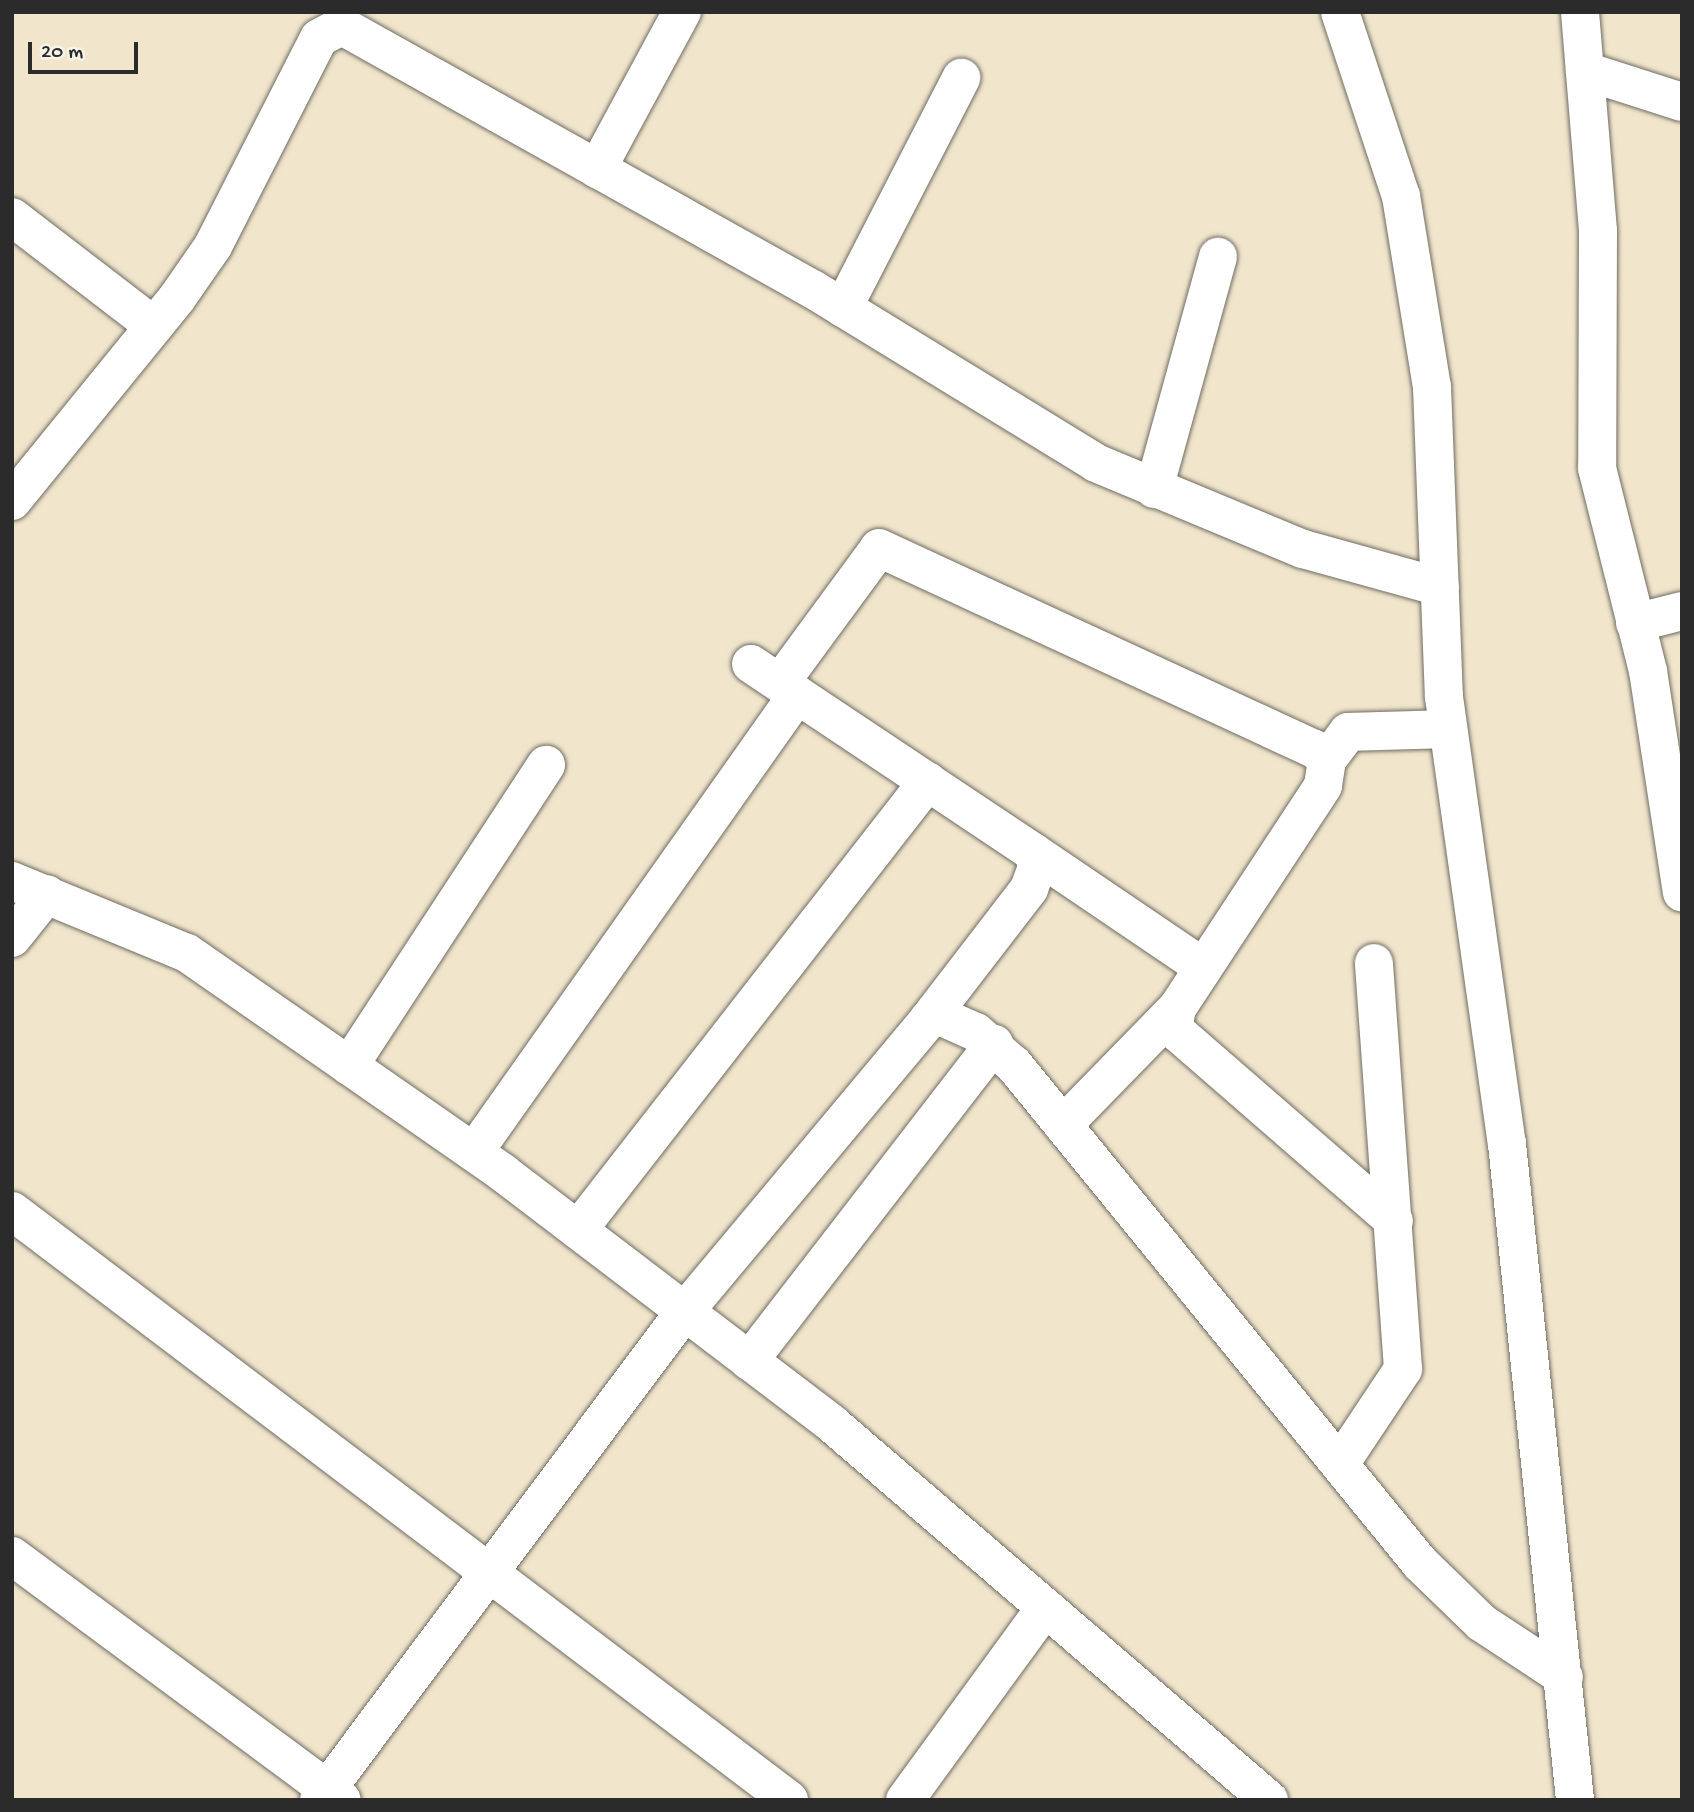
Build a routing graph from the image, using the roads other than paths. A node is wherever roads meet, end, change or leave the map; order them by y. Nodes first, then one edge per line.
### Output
1 (682, 12) edge
2 (1340, 12) edge
3 (1580, 12) edge
4 (1586, 71) junction
5 (961, 78) dead end
6 (1682, 102) edge
7 (597, 169) junction
8 (12, 217) edge
9 (1219, 257) dead end
10 (843, 309) junction
11 (154, 326) junction
12 (1154, 489) junction
13 (12, 501) edge
14 (1440, 587) junction
15 (1682, 611) edge
16 (1636, 623) junction
17 (776, 681) junction
18 (1448, 729) junction
19 (1327, 760) junction
20 (545, 765) dead end
21 (928, 780) junction
22 (1033, 852) junction
23 (30, 888) edge
24 (1682, 892) edge
25 (12, 939) edge
26 (1374, 963) dead end
27 (1203, 967) junction
28 (1177, 1008) junction
29 (928, 1020) junction
30 (994, 1044) junction
31 (349, 1066) junction
32 (1063, 1125) junction
33 (474, 1152) junction
34 (12, 1211) edge
35 (1394, 1221) junction
36 (578, 1230) junction
37 (685, 1311) junction
38 (750, 1361) junction
39 (1340, 1464) junction
40 (12, 1556) edge
41 (490, 1572) junction
42 (1045, 1608) junction
43 (1564, 1677) junction
44 (329, 1796) edge
45 (789, 1800) edge
46 (905, 1800) edge
47 (1269, 1800) edge
48 (1575, 1800) edge

1 - 7 street
2 - 14 street
3 - 4 street
4 - 6 street
4 - 16 street
5 - 10 street
7 - 10 street
7 - 11 street
8 - 11 street
9 - 12 street
10 - 12 street
11 - 13 street
12 - 14 street
14 - 18 street
15 - 16 street
16 - 24 street
17 - 19 street
17 - 21 street
17 - 33 street
18 - 19 street
18 - 43 street
19 - 27 street
20 - 31 street
21 - 22 street
21 - 36 street
22 - 27 street
22 - 29 street
23 - 25 street
23 - 31 street
26 - 35 street
27 - 28 street
28 - 32 street
28 - 35 street
29 - 30 street
29 - 37 street
30 - 32 street
30 - 38 street
31 - 33 street
32 - 39 street
33 - 36 street
34 - 41 street
35 - 39 street
36 - 37 street
37 - 38 street
37 - 41 street
38 - 42 street
39 - 43 street
40 - 44 street
41 - 44 street
41 - 45 street
42 - 46 street
42 - 47 street
43 - 48 street

